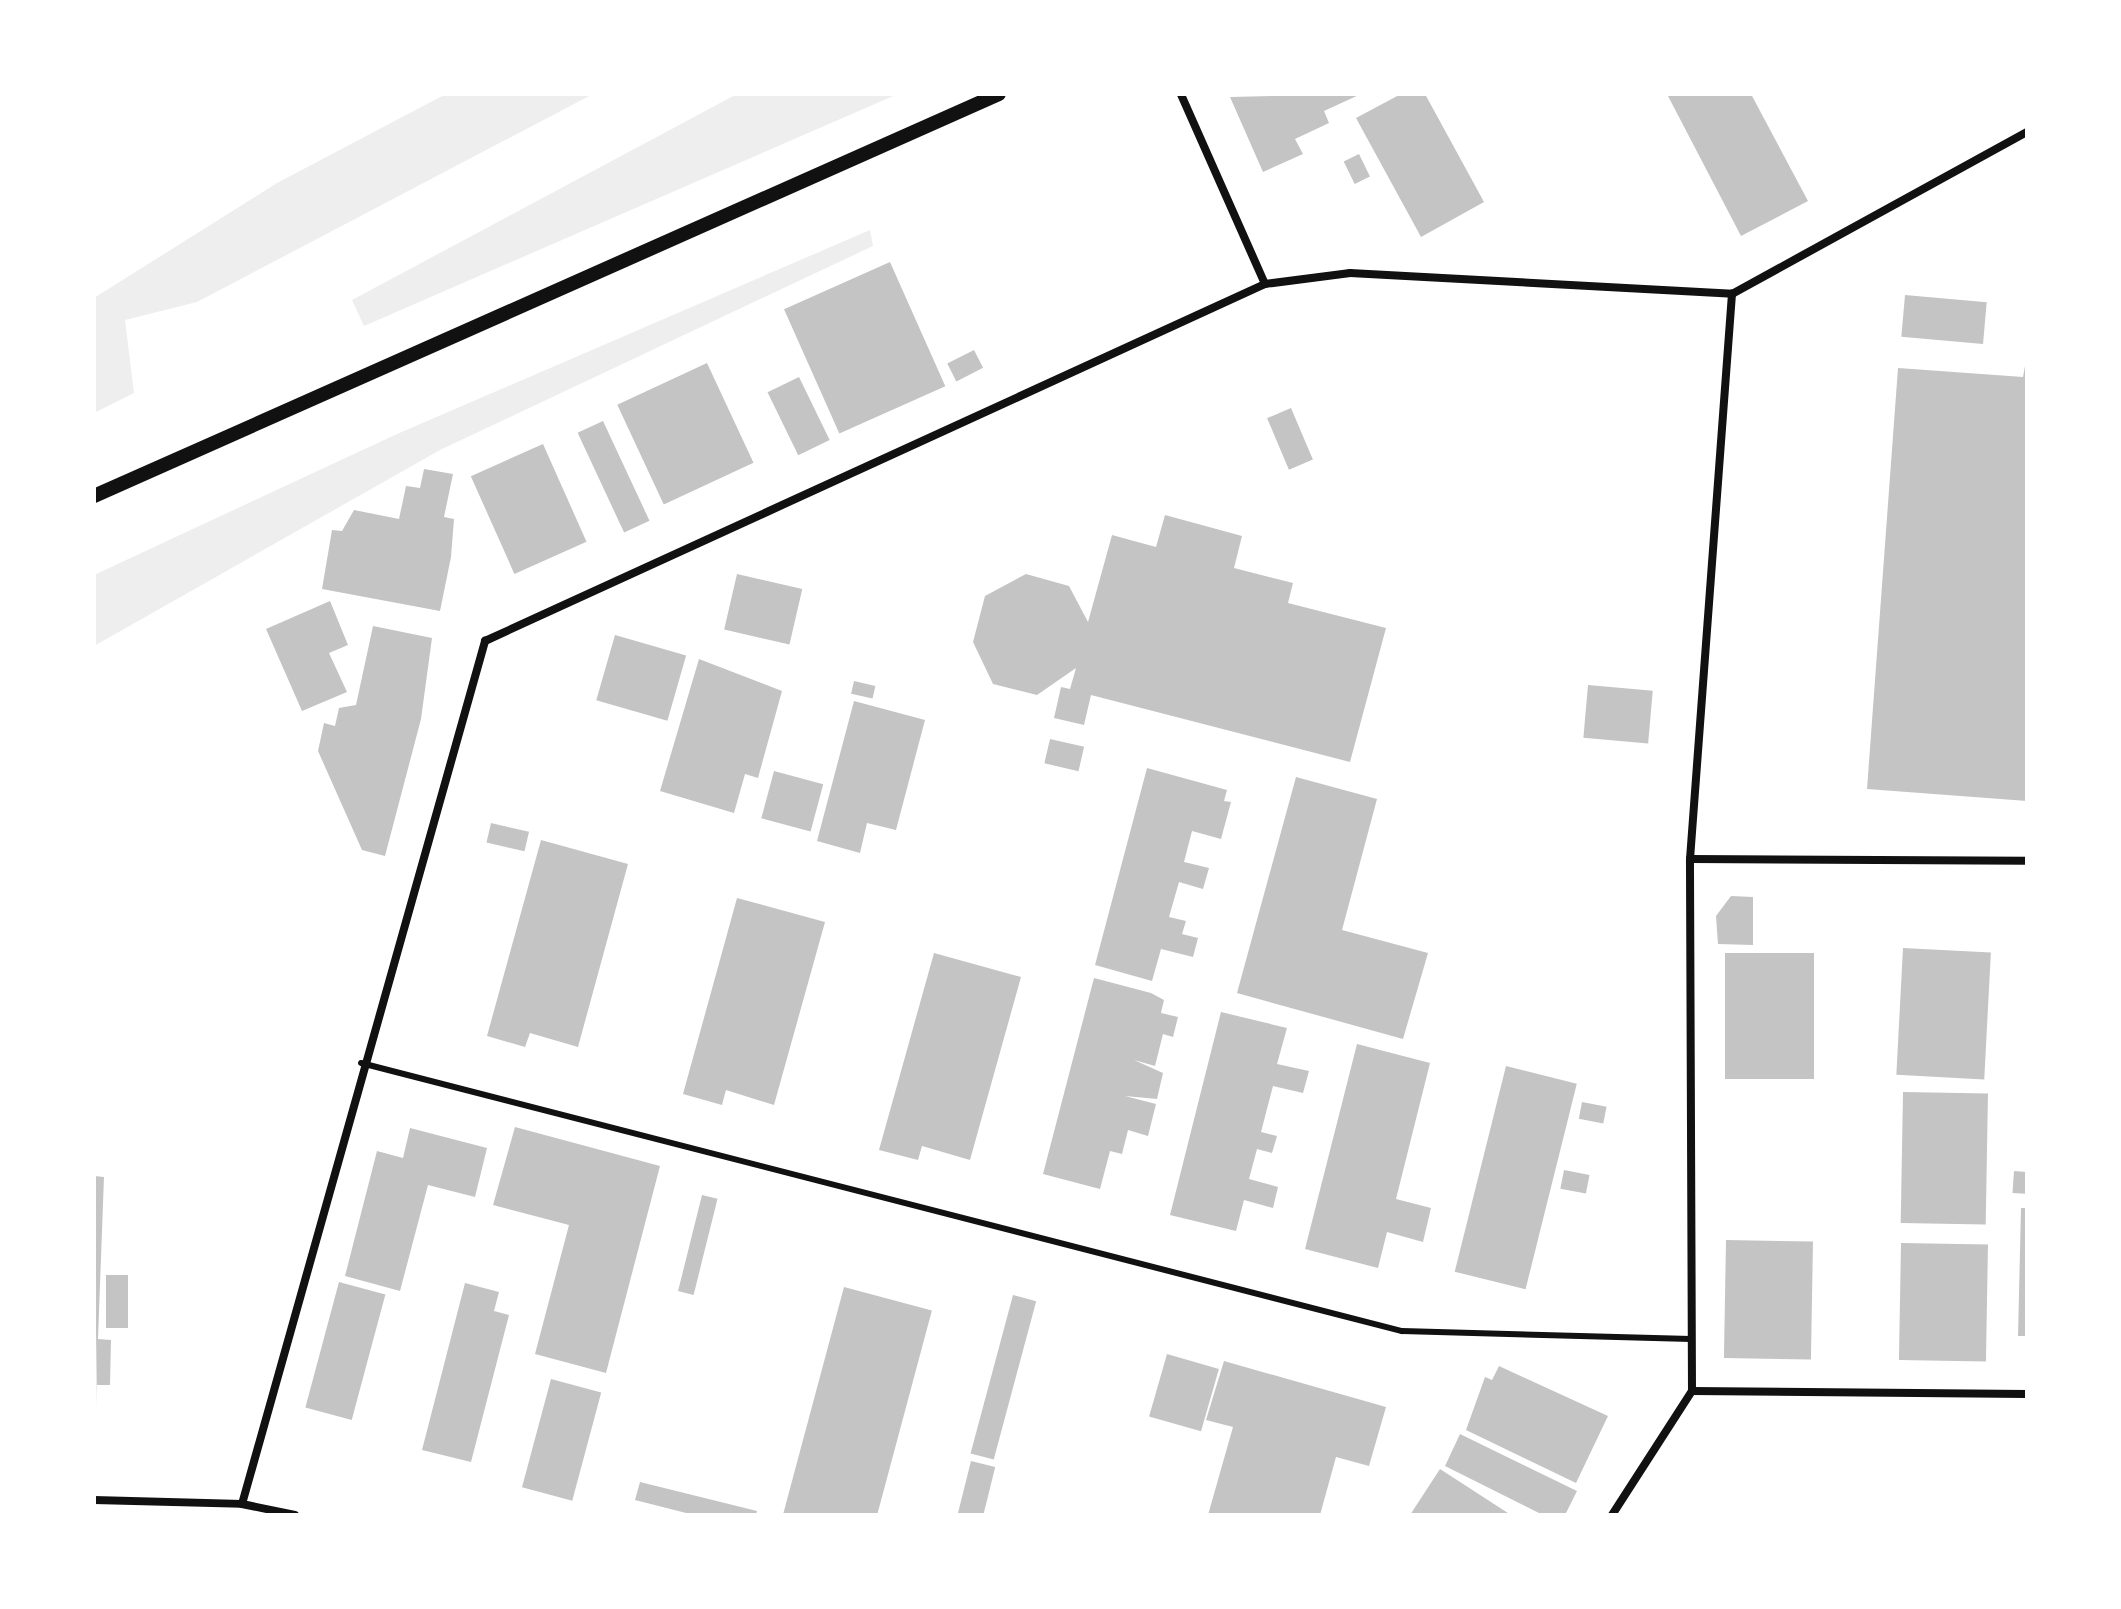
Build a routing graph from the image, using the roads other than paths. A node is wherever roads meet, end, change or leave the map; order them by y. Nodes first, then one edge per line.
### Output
1 (999, 94) edge
2 (1181, 94) edge
3 (2027, 132) edge
4 (1265, 284) junction
5 (1732, 294) junction
6 (94, 496) edge
7 (1690, 859) junction
8 (2027, 861) edge
9 (361, 1063) junction
10 (1691, 1339) junction
11 (1692, 1391) junction
12 (2027, 1394) edge
13 (94, 1500) edge
14 (242, 1504) junction
15 (295, 1515) edge
16 (1612, 1515) edge

1 - 6 street
2 - 4 street
3 - 5 street
4 - 5 street
4 - 9 street
5 - 7 street
7 - 8 street
7 - 10 street
9 - 10 lane
9 - 14 street
10 - 11 street
11 - 12 street
11 - 16 street
13 - 14 street
14 - 15 street

